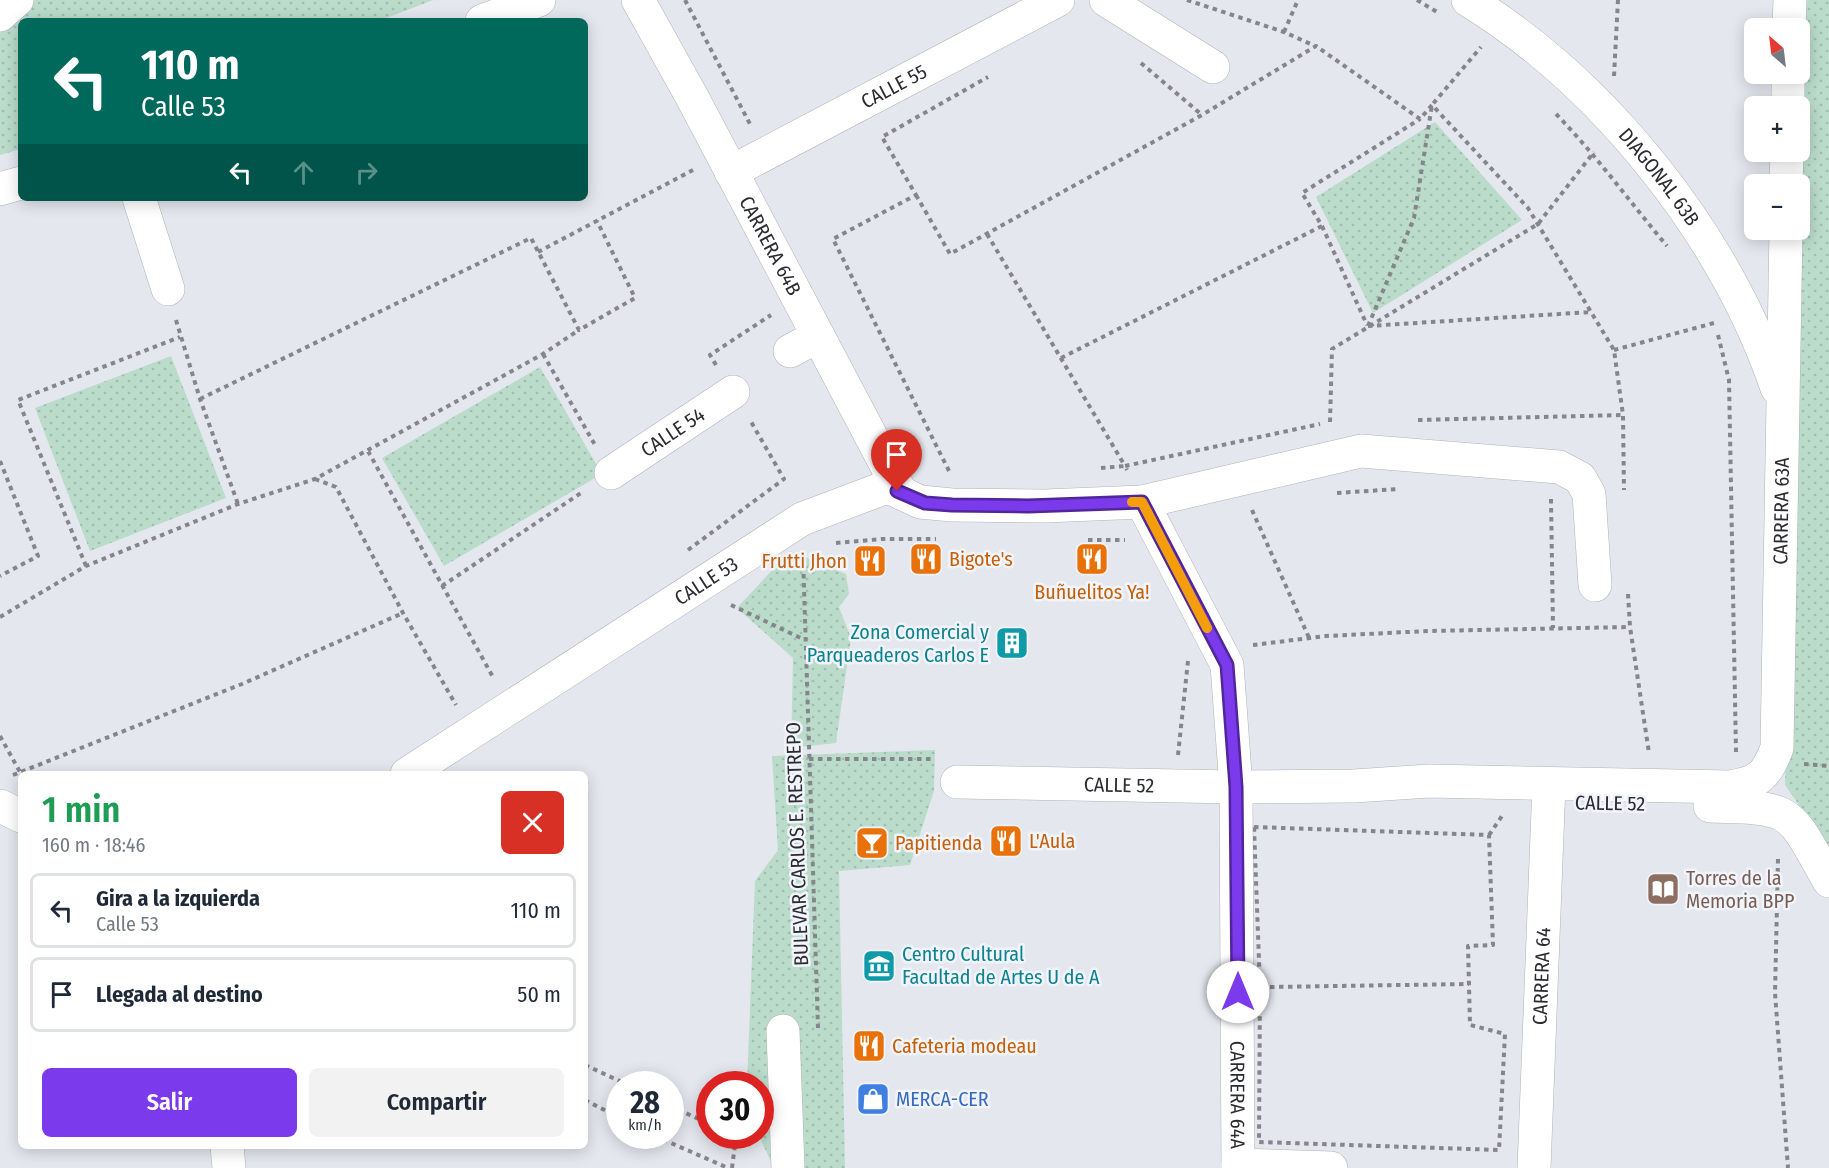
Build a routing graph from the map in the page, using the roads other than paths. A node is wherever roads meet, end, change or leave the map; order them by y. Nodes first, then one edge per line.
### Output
1 (17, 0) edge
2 (539, 0) edge
3 (638, 0) edge
4 (1058, 0) edge
5 (1106, 0) edge
6 (1790, 0) edge
7 (1457, 9) edge
8 (0, 15) edge
9 (490, 18) edge
10 (1789, 18) edge
11 (1213, 67) dead end
12 (717, 169) junction
13 (18, 184) edge
14 (0, 189) edge
15 (140, 201) edge
16 (1786, 240) edge
17 (172, 304) road end
18 (733, 392) road end
19 (1783, 405) junction
20 (611, 473) road end
21 (901, 493) junction
22 (1142, 502) junction
23 (1595, 585) dead end
24 (948, 770) road end
25 (412, 771) edge
26 (1750, 784) joint
27 (1236, 787) junction
28 (5, 791) edge
29 (1548, 793) junction
30 (18, 811) edge
31 (1829, 881) edge
32 (783, 1031) dead end
33 (227, 1149) edge
34 (1238, 1166) edge
35 (1279, 1167) edge
36 (229, 1168) edge
37 (788, 1168) edge
38 (1331, 1168) edge
39 (1534, 1168) edge

1 - 8 main road
2 - 9 main road
3 - 12 main road, CARRERA 64B
4 - 12 main road, CALLE 55
5 - 11 main road
6 - 10 main road
7 - 19 main road, DIAGONAL 63B
12 - 21 main road, CARRERA 64B
13 - 14 main road
15 - 17 main road
16 - 19 main road, CARRERA 63A
18 - 20 main road, CALLE 54
19 - 26 main road, CARRERA 63A
21 - 22 main road, CALLE 53
21 - 25 main road, CALLE 53
22 - 23 main road, CALLE 53
22 - 27 main road, CARRERA 64A
24 - 27 main road, CALLE 52
26 - 29 main road, CALLE 52
27 - 29 main road, CALLE 52
27 - 34 main road, CARRERA 64A
28 - 30 main road
29 - 31 main road, CALLE 52
29 - 39 main road, CARRERA 64
32 - 37 main road
33 - 36 main road
34 - 35 main road
35 - 38 main road

